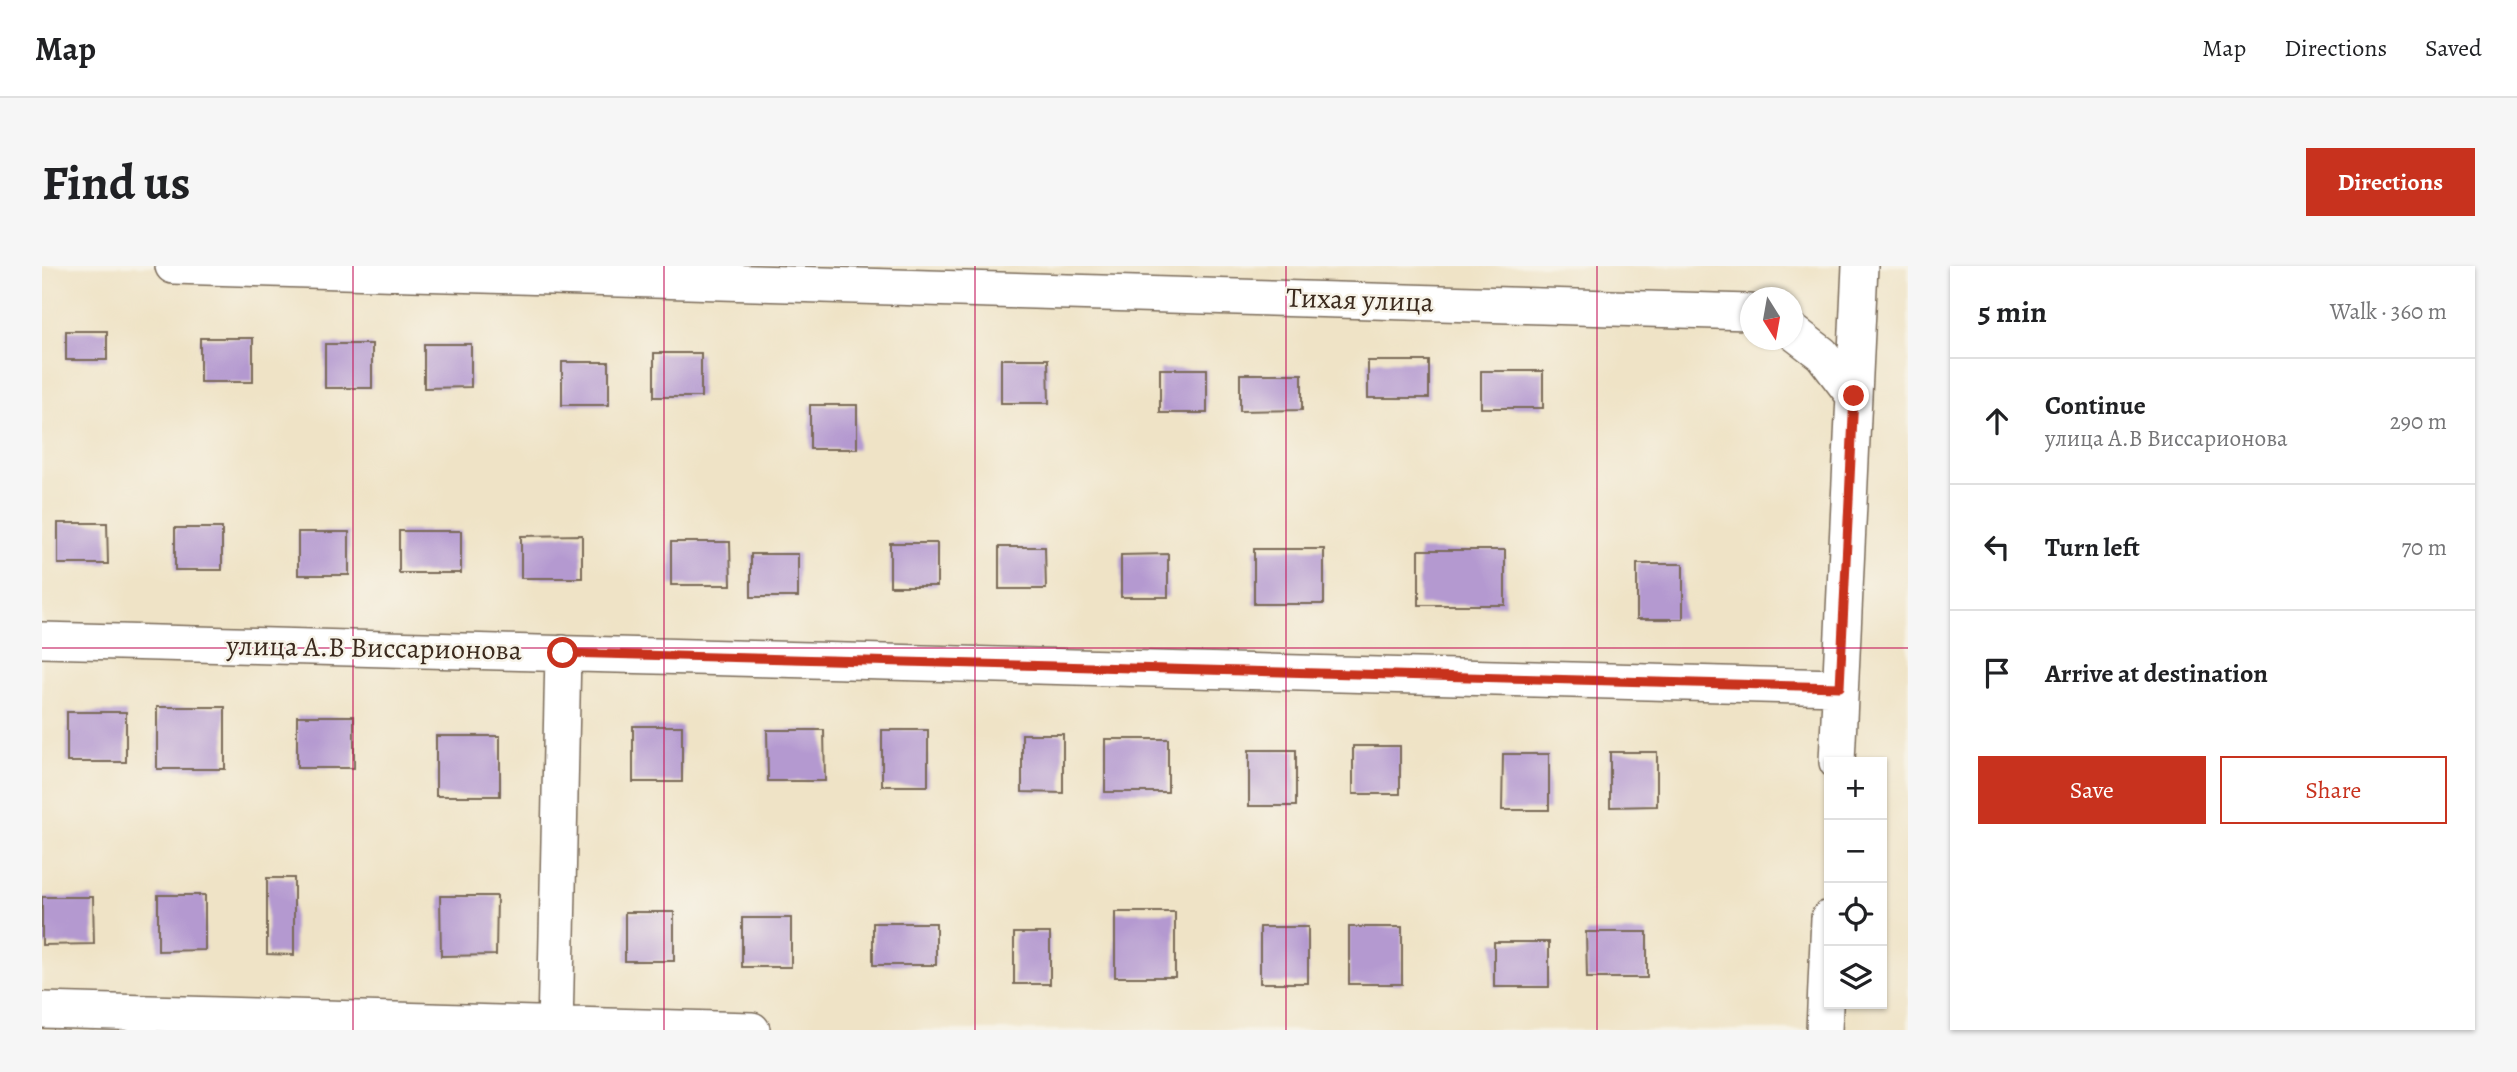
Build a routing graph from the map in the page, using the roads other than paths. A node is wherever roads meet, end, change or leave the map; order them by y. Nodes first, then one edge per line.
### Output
1 (173, 266) edge
2 (1860, 266) edge
3 (1740, 312) edge
4 (1803, 339) edge
5 (1854, 396) junction
6 (42, 640) edge
7 (563, 653) junction
8 (1840, 687) junction
9 (1837, 757) edge
10 (1828, 946) edge
11 (42, 1010) edge
12 (555, 1027) edge
13 (752, 1030) edge
14 (1824, 1030) edge

1 - 3 street, Тихая улица
2 - 5 street
4 - 5 street
5 - 8 street
6 - 7 street, улица А.В Виссарионова
7 - 8 street, улица А.В Виссарионова
7 - 12 street
8 - 9 street
10 - 14 street
11 - 12 street
12 - 13 street

